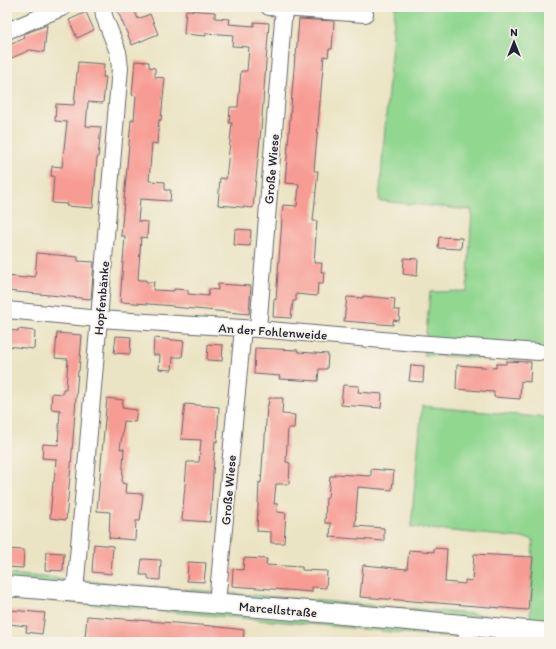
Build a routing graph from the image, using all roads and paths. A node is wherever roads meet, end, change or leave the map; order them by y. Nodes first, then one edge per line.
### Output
1 (64, 7) edge
2 (103, 7) edge
3 (277, 8) edge
4 (366, 14) dead end
5 (7, 31) edge
6 (7, 310) edge
7 (99, 318) junction
8 (251, 328) junction
9 (539, 352) dead end
10 (7, 586) edge
11 (75, 591) junction
12 (217, 604) junction
13 (549, 633) edge
14 (467, 634) edge

1 - 5 street
2 - 7 street, Hopfenbänke
3 - 4 street
3 - 8 street, Große Wiese
6 - 7 street, An der Fohlenweide
7 - 8 street, An der Fohlenweide
7 - 11 street, Hopfenbänke
8 - 9 street, An der Fohlenweide
8 - 12 street, Große Wiese
10 - 11 street, Marcellstraße
11 - 12 street, Marcellstraße
12 - 14 street, Marcellstraße
13 - 14 street, Marcellstraße

